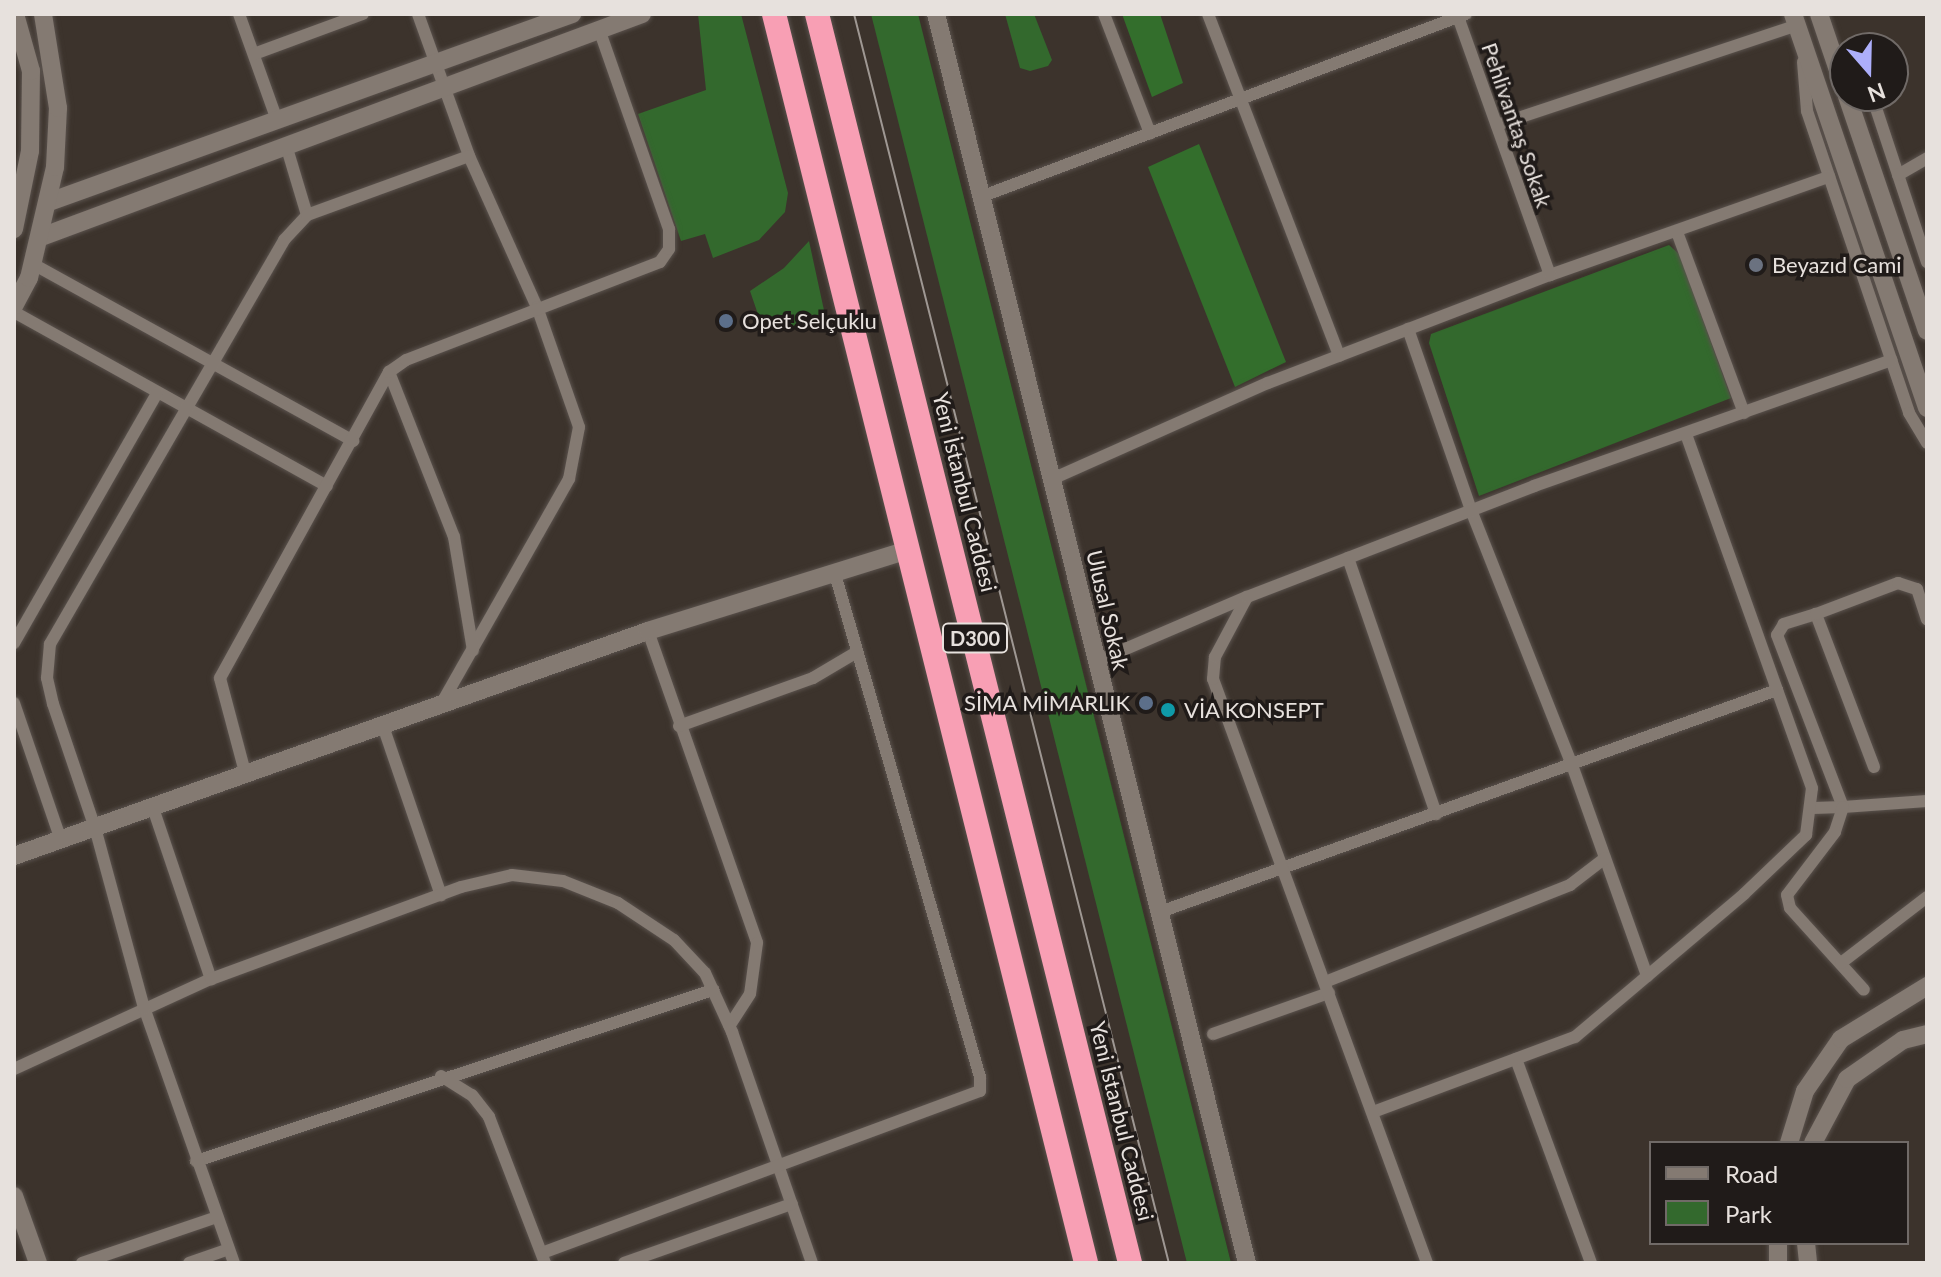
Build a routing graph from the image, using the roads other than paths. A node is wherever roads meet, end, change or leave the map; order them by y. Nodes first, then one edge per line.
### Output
1 (15, 14) edge
2 (43, 14) edge
3 (239, 14) edge
4 (363, 14) edge
5 (418, 14) edge
6 (572, 14) edge
7 (642, 14) edge
8 (774, 14) edge
9 (817, 14) edge
10 (936, 14) edge
11 (1104, 14) edge
12 (1208, 14) edge
13 (1460, 15) edge
14 (1821, 22) edge
15 (1797, 26) edge
16 (599, 29) junction
17 (1829, 45) edge
18 (254, 54) junction
19 (435, 63) junction
20 (446, 87) junction
21 (1240, 99) junction
22 (1852, 112) edge
23 (1877, 112) edge
24 (277, 120) junction
25 (1497, 125) junction
26 (1150, 133) junction
27 (286, 145) junction
28 (469, 156) junction
29 (1927, 158) edge
30 (1898, 175) junction
31 (1829, 177) junction
32 (983, 196) junction
33 (49, 202) junction
34 (307, 215) junction
35 (15, 224) edge
36 (1677, 232) junction
37 (41, 237) junction
38 (1927, 262) edge
39 (33, 264) junction
40 (1550, 275) junction
41 (537, 307) junction
42 (14, 309) edge
43 (1408, 329) junction
44 (1927, 331) edge
45 (1339, 356) junction
46 (1891, 360) junction
47 (210, 363) junction
48 (389, 372) junction
49 (157, 393) junction
50 (183, 408) junction
51 (1927, 408) edge
52 (1744, 413) junction
53 (1686, 434) junction
54 (353, 441) junction
55 (1927, 443) edge
56 (1052, 479) junction
57 (327, 486) junction
58 (1471, 510) junction
59 (908, 550) junction
60 (1348, 558) junction
61 (835, 574) junction
62 (1247, 597) junction
63 (1816, 614) junction
64 (1927, 619) edge
65 (648, 631) junction
66 (14, 643) edge
67 (473, 650) junction
68 (857, 652) junction
69 (1095, 662) junction
70 (1777, 690) junction
71 (14, 703) edge
72 (441, 704) junction
73 (383, 726) junction
74 (679, 726) junction
75 (1572, 765) junction
76 (1874, 767) dead end
77 (246, 776) junction
78 (1927, 801) edge
79 (1843, 807) junction
80 (153, 808) junction
81 (1813, 808) junction
82 (1436, 814) junction
83 (95, 828) junction
84 (61, 840) junction
85 (14, 856) edge
86 (1605, 858) junction
87 (1283, 865) junction
88 (441, 895) junction
89 (1927, 897) edge
90 (1160, 912) junction
91 (1841, 963) junction
92 (1647, 976) junction
93 (211, 979) junction
94 (1927, 986) edge
95 (1327, 987) junction
96 (713, 990) junction
97 (1864, 990) dead end
98 (1927, 993) edge
99 (1898, 1004) junction
100 (144, 1008) junction
101 (729, 1026) junction
102 (1213, 1034) dead end
103 (1927, 1034) edge
104 (1516, 1059) junction
105 (14, 1069) edge
106 (441, 1076) junction
107 (1373, 1112) junction
108 (1790, 1141) edge
109 (1814, 1141) edge
110 (196, 1161) junction
111 (779, 1168) junction
112 (14, 1196) edge
113 (792, 1204) junction
114 (217, 1217) junction
115 (229, 1249) junction
116 (544, 1258) edge
117 (38, 1263) edge
118 (82, 1263) edge
119 (189, 1263) edge
120 (234, 1263) edge
121 (624, 1263) edge
122 (812, 1263) edge
123 (1086, 1263) edge
124 (1130, 1263) edge
125 (1247, 1263) edge
126 (1427, 1263) edge
127 (1591, 1263) edge

1 - 35 street
2 - 33 street
3 - 18 street
4 - 18 street
5 - 19 street
6 - 19 street
7 - 16 street
8 - 59 highway, D300
9 - 124 highway, Yeni İstanbul Caddesi / D300
10 - 32 street, Ulusal Sokak
11 - 26 street
12 - 21 street
13 - 21 street
13 - 25 street, Pehlivantaş Sokak
14 - 17 street
15 - 25 street
15 - 31 street
15 - 51 street
16 - 20 street
16 - 41 street
18 - 24 street
19 - 20 street
19 - 24 street
20 - 27 street
20 - 28 street
21 - 26 street
21 - 45 street
22 - 44 street
23 - 30 street
24 - 33 street
25 - 40 street, Pehlivantaş Sokak
26 - 32 street
27 - 34 street
27 - 37 street
28 - 34 street
28 - 41 street
29 - 30 street
30 - 38 street
31 - 36 street
31 - 46 street
32 - 56 street, Ulusal Sokak
33 - 37 street
34 - 47 street
36 - 40 street
36 - 52 street
37 - 39 street
39 - 42 street
39 - 47 street
40 - 43 street
41 - 48 street
41 - 67 street
42 - 49 street
43 - 45 street
43 - 58 street
45 - 56 street
46 - 52 street
46 - 55 street
47 - 50 street
47 - 54 street
48 - 54 street
48 - 67 street
49 - 50 street
49 - 66 street
50 - 57 street
50 - 83 street
52 - 53 street
53 - 58 street
53 - 70 street
54 - 57 street
56 - 69 street, Ulusal Sokak
57 - 77 street
58 - 60 street
58 - 75 street
59 - 61 street
59 - 123 highway, D300
60 - 62 street
60 - 82 street
61 - 65 street
61 - 68 street
62 - 69 street
62 - 87 street
63 - 64 street
63 - 76 street
63 - 79 street
65 - 72 street
65 - 74 street
67 - 72 street
68 - 74 street
68 - 111 street
69 - 90 street, Ulusal Sokak
70 - 75 street
70 - 81 street
71 - 84 street
72 - 73 street
73 - 77 street
73 - 88 street
74 - 101 street
75 - 82 street
75 - 86 street
77 - 80 street
78 - 79 street
79 - 81 street
79 - 91 street
80 - 83 street
80 - 93 street
81 - 92 street
82 - 87 street
83 - 84 street
83 - 100 street
84 - 85 street
86 - 92 street
86 - 95 street
87 - 90 street
87 - 95 street
88 - 93 street
88 - 96 street
89 - 91 street
90 - 125 street, Ulusal Sokak
91 - 97 street
92 - 104 street
93 - 100 street
94 - 99 street
95 - 102 street
95 - 107 street
96 - 101 street
96 - 106 street
98 - 99 street
99 - 108 street
100 - 105 street
100 - 110 street
101 - 111 street
103 - 109 street
104 - 107 street
104 - 127 street
106 - 110 street
106 - 116 street
107 - 126 street
110 - 114 street
111 - 113 street
111 - 116 street
112 - 117 street
113 - 121 street
113 - 122 street
114 - 115 street
114 - 118 street
115 - 119 street
115 - 120 street

